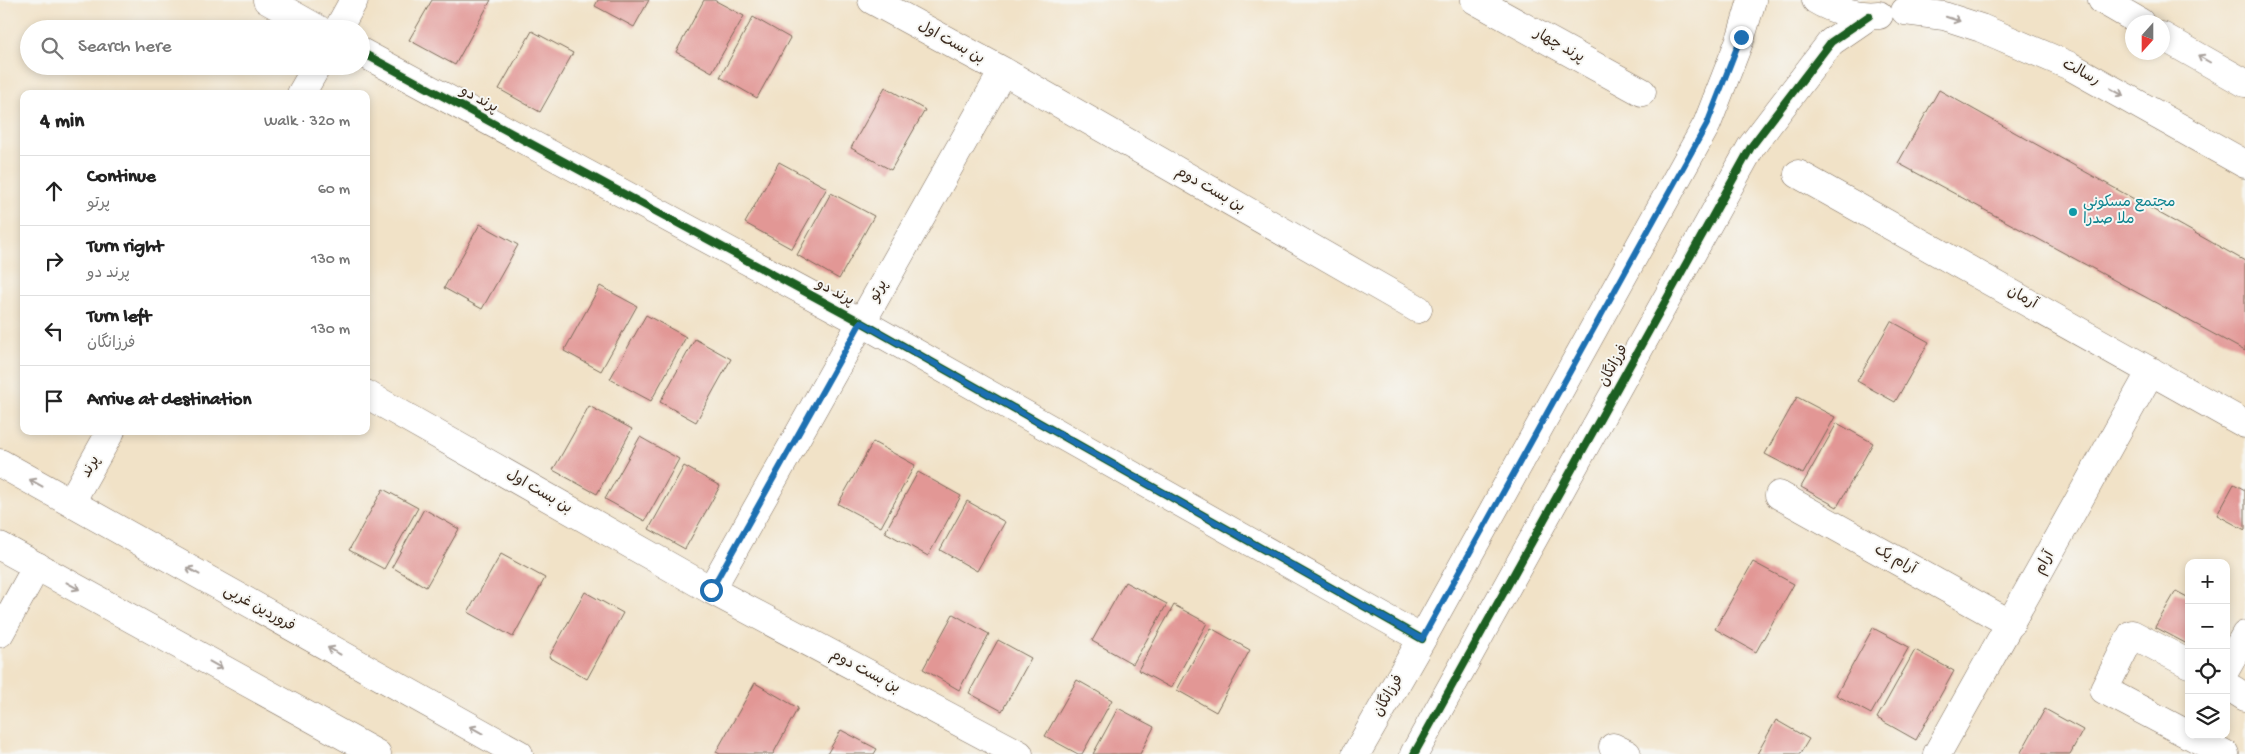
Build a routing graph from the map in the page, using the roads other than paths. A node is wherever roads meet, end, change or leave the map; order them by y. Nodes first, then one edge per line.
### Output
1 (267, 0) edge
2 (354, 0) edge
3 (872, 0) edge
4 (1475, 0) edge
5 (1752, 0) edge
6 (1816, 0) edge
7 (1930, 0) edge
8 (2102, 0) edge
9 (1905, 11) junction
10 (2128, 15) edge
11 (1869, 16) junction
12 (302, 20) edge
13 (343, 20) edge
14 (2170, 41) edge
15 (370, 57) edge
16 (1003, 71) junction
17 (312, 75) edge
18 (2245, 83) edge
19 (303, 90) edge
20 (1642, 92) dead end
21 (2245, 164) edge
22 (1798, 174) dead end
23 (1418, 309) dead end
24 (861, 322) junction
25 (2152, 370) junction
26 (370, 396) edge
27 (2245, 424) edge
28 (109, 435) edge
29 (0, 463) edge
30 (1779, 495) dead end
31 (71, 502) junction
32 (0, 546) edge
33 (37, 566) junction
34 (711, 590) junction
35 (2011, 624) junction
36 (0, 633) edge
37 (2245, 635) edge
38 (1422, 639) junction
39 (2185, 662) edge
40 (2230, 662) edge
41 (2230, 688) edge
42 (2245, 697) edge
43 (2185, 733) edge
44 (2197, 739) edge
45 (377, 754) edge
46 (518, 754) edge
47 (1019, 754) edge
48 (1356, 754) edge
49 (1414, 754) edge
50 (1937, 754) edge
51 (2225, 754) edge

1 - 12 street
2 - 13 street
3 - 16 street, بن بست اول
4 - 20 street, پرند چهار
5 - 38 street, فرزانگان
6 - 11 street
7 - 9 street
8 - 10 street
9 - 11 street
9 -> 21 street, رسالت
11 - 49 street, فرزانگان
18 -> 14 street
15 - 24 street, پرند دو
16 - 23 street, بن بست دوم
16 - 24 street, پرتو
17 - 19 street
22 - 25 street, آرمان
24 - 34 street, پرتو
24 - 38 street, پرند دو
25 - 27 street, آرمان
25 - 35 street, آرام
26 - 34 street, بن بست اول
28 - 31 street, پرند
31 -> 29 street, فروردین غربی
30 - 35 street, آرام یک
46 -> 31 street, فروردین غربی
32 - 33 street
33 - 36 street
33 -> 45 street
34 - 47 street, بن بست دوم
35 - 50 street, آرام
37 - 40 street
38 - 48 street, فرزانگان
39 - 43 street
41 - 42 street
44 - 51 street

